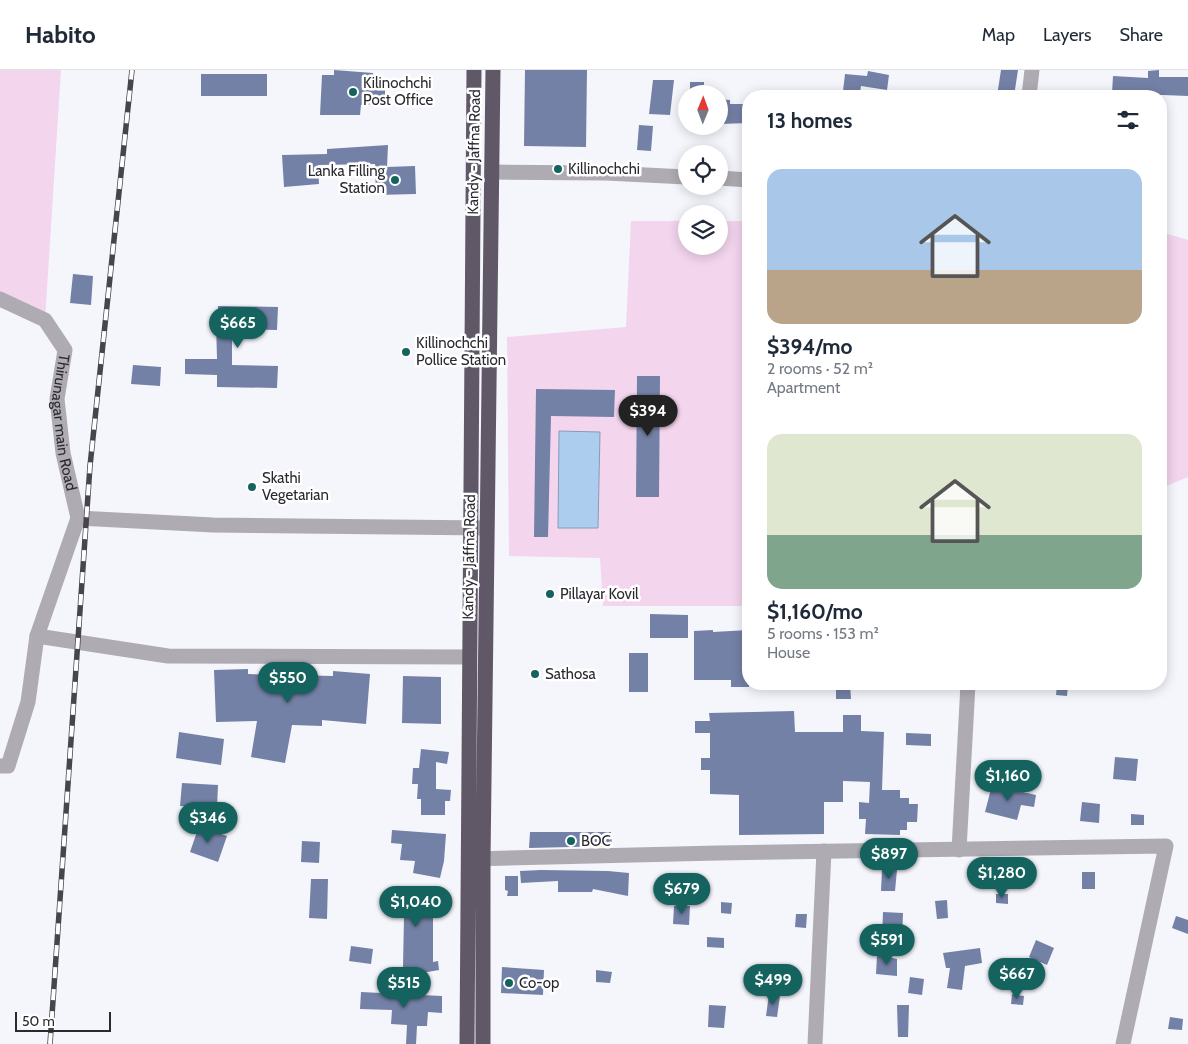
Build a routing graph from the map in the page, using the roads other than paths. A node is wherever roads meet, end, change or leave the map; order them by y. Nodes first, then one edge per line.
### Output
1 (474, 70) edge
2 (493, 70) edge
3 (1032, 70) edge
4 (1030, 90) edge
5 (492, 172) junction
6 (678, 177) edge
7 (728, 179) edge
8 (742, 180) edge
9 (0, 299) edge
10 (78, 518) junction
11 (470, 527) junction
12 (486, 528) junction
13 (37, 636) junction
14 (468, 657) junction
15 (968, 690) edge
16 (4, 766) edge
17 (0, 780) edge
18 (959, 850) junction
19 (824, 852) junction
20 (467, 859) junction
21 (483, 859) junction
22 (467, 1044) edge
23 (484, 1044) edge
24 (815, 1044) edge
25 (1123, 1044) edge

1 - 11 highway, Kandy - Jaffna Road
2 - 5 highway, Kandy - Jaffna Road
3 - 4 street
5 - 6 street
5 - 12 highway, Kandy - Jaffna Road
7 - 8 street
9 - 10 street, Thirunagar main Road
10 - 11 street
10 - 13 street
11 - 12 street
11 - 14 highway, Kandy - Jaffna Road
12 - 21 highway, Kandy - Jaffna Road
13 - 14 street
13 - 16 street
14 - 20 highway, Kandy - Jaffna Road
15 - 18 street
16 - 17 street
18 - 19 street
18 - 25 street
19 - 21 street
19 - 24 street
20 - 21 street
20 - 22 highway, Kandy - Jaffna Road
21 - 23 highway, Kandy - Jaffna Road

